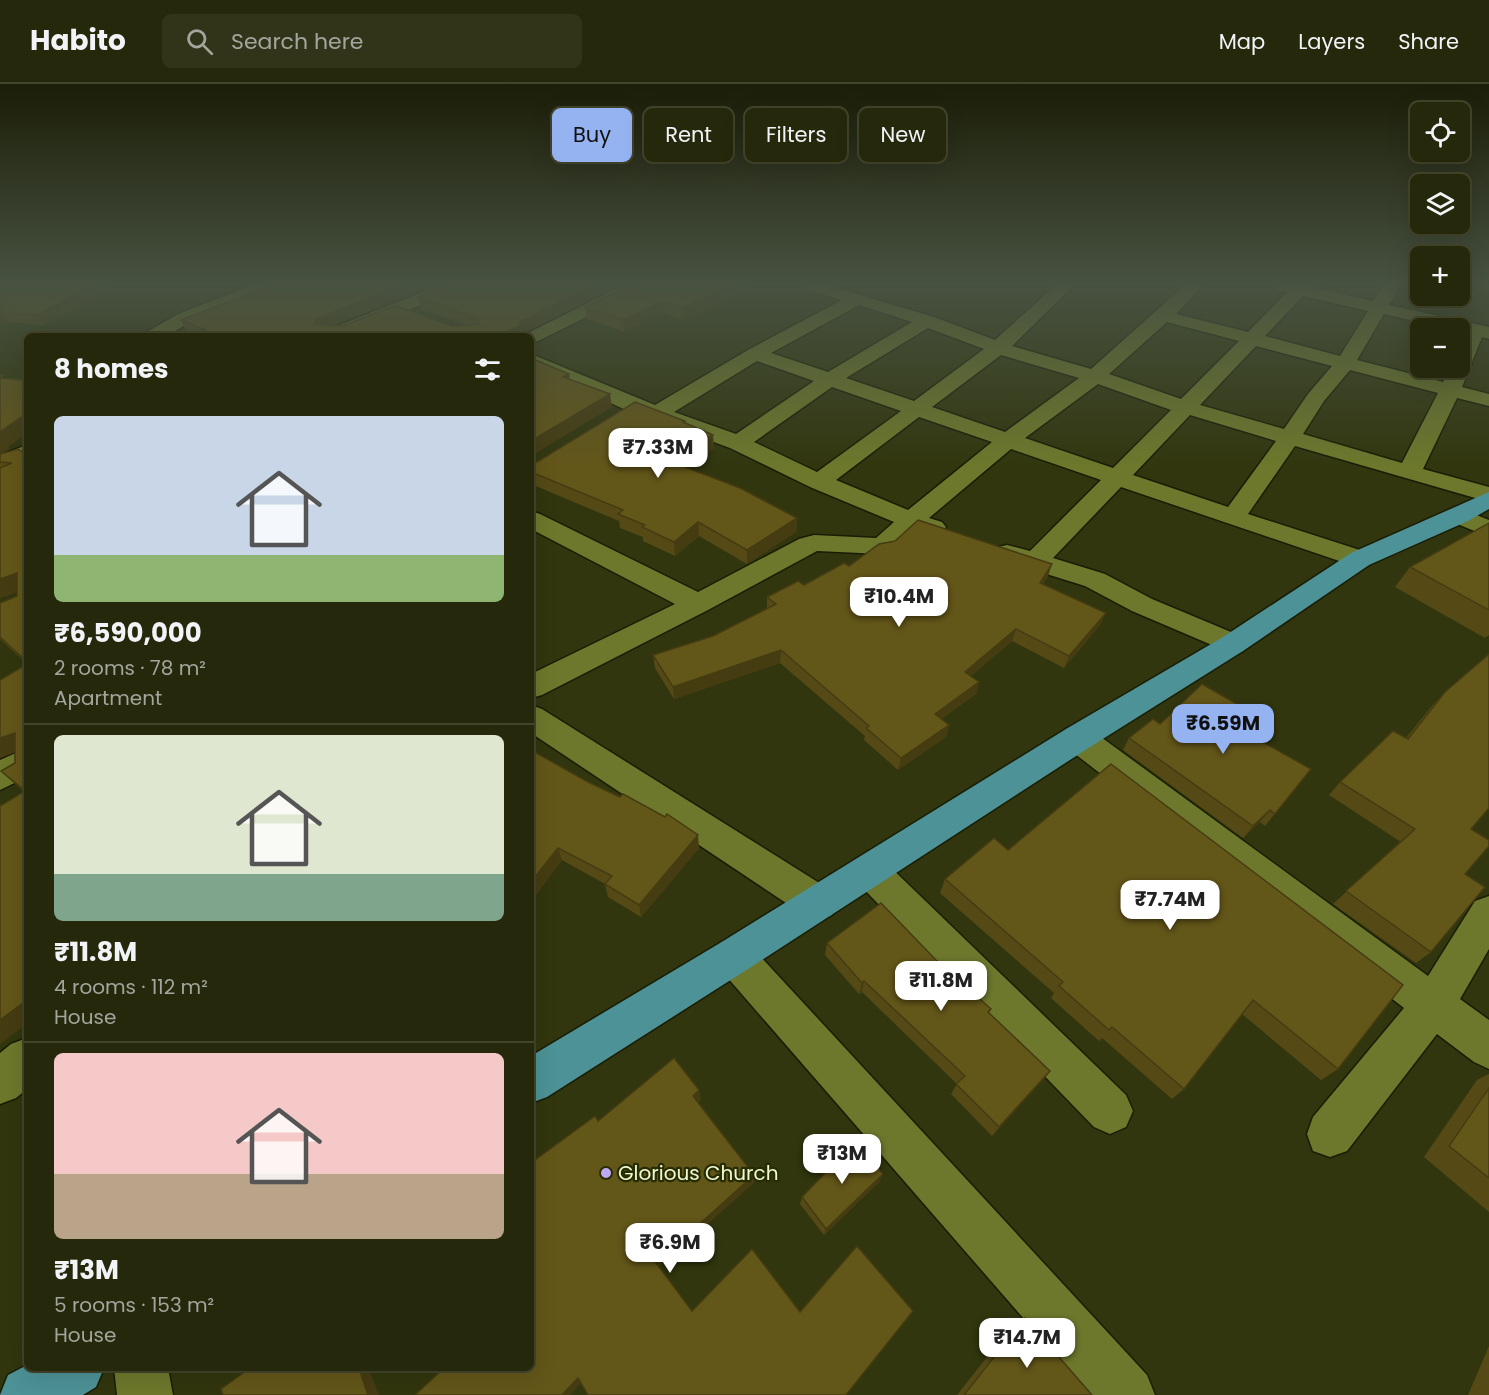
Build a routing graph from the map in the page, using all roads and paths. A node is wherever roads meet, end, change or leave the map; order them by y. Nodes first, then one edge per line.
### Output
1 (769, 346) edge
2 (885, 346) edge
3 (993, 346) edge
4 (1129, 346) edge
5 (1246, 346) edge
6 (1278, 346) edge
7 (1356, 346) edge
8 (1475, 346) edge
9 (998, 348) junction
10 (755, 354) junction
11 (534, 362) edge
12 (1346, 362) junction
13 (1095, 376) junction
14 (830, 379) junction
15 (1450, 390) junction
16 (1489, 400) edge
17 (1184, 406) junction
18 (914, 410) junction
19 (657, 413) junction
20 (1290, 437) junction
21 (1007, 441) junction
22 (738, 443) junction
23 (24, 453) edge
24 (0, 463) edge
25 (1410, 471) junction
26 (1116, 476) junction
27 (819, 482) junction
28 (1489, 497) edge
29 (1233, 517) junction
30 (911, 520) junction
31 (534, 521) edge
32 (1474, 522) edge
33 (956, 535) edge
34 (990, 547) edge
35 (1360, 559) junction
36 (1035, 562) junction
37 (698, 604) junction
38 (1233, 644) junction
39 (534, 686) edge
40 (534, 719) edge
41 (1078, 738) junction
42 (24, 763) edge
43 (0, 777) edge
44 (869, 870) junction
45 (818, 903) junction
46 (1489, 913) edge
47 (734, 956) junction
48 (1433, 1005) junction
49 (1489, 1047) edge
50 (24, 1062) edge
51 (534, 1079) edge
52 (0, 1082) edge
53 (1110, 1111) dead end
54 (1330, 1134) dead end
55 (72, 1371) edge
56 (141, 1371) edge
57 (28, 1395) edge
58 (145, 1395) edge
59 (1127, 1395) edge

1 - 10 street
2 - 14 street
3 - 9 street
4 - 13 street
5 - 17 street
6 - 12 street
7 - 12 street
8 - 15 street
9 - 13 street
9 - 18 street
10 - 14 street
10 - 19 street
11 - 19 street
12 - 15 street
12 - 20 street
13 - 17 street
13 - 21 street
14 - 18 street
14 - 22 street
15 - 16 street
15 - 25 street
17 - 20 street
17 - 26 street
18 - 21 street
18 - 27 street
19 - 22 street
20 - 25 street
20 - 29 street
21 - 26 street
21 - 30 street
22 - 27 street
23 - 24 street
25 - 28 street
26 - 29 street
26 - 36 street
27 - 30 street
28 - 32 main road
29 - 35 street
30 - 33 street
30 - 37 street
31 - 37 street
32 - 35 main road
34 - 36 street
35 - 38 main road
36 - 38 street
37 - 39 street
38 - 41 main road
40 - 45 street
41 - 44 main road
41 - 48 street
42 - 43 street
44 - 45 main road
44 - 53 street
45 - 47 main road
46 - 48 street
47 - 51 main road
47 - 59 street
48 - 49 street
48 - 54 street
50 - 52 street
55 - 57 main road
56 - 58 street

